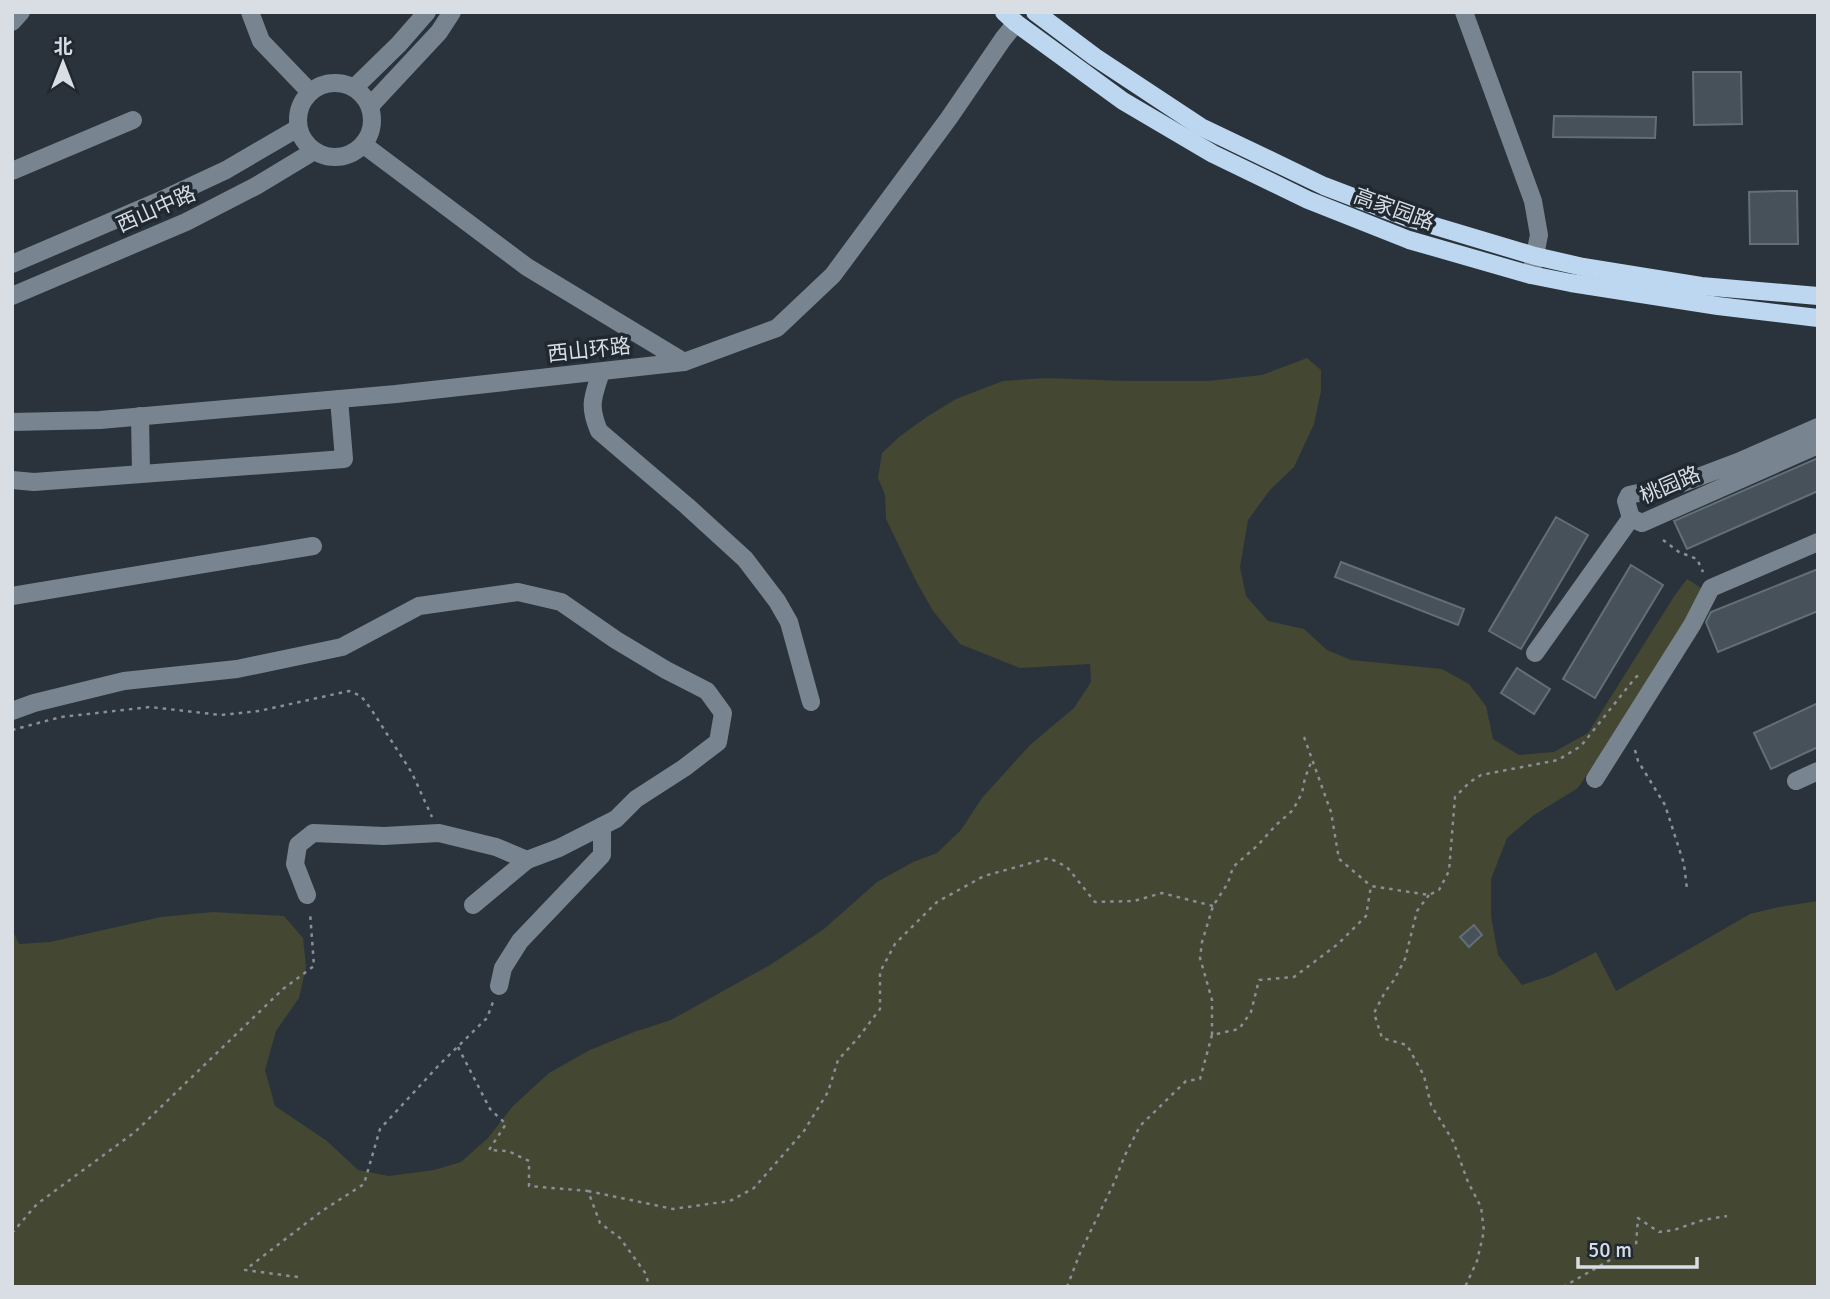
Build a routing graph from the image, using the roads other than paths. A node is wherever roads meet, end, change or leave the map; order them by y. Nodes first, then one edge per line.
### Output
1 (20, 12) edge
2 (250, 12) edge
3 (427, 12) edge
4 (452, 12) edge
5 (1035, 12) edge
6 (1464, 12) edge
7 (1010, 18) edge
8 (12, 22) edge
9 (354, 88) junction
10 (310, 92) junction
11 (369, 106) junction
12 (132, 120) dead end
13 (298, 128) junction
14 (364, 145) junction
15 (314, 152) junction
16 (12, 172) edge
17 (1535, 256) junction
18 (12, 264) edge
19 (1531, 275) junction
20 (12, 296) edge
21 (1818, 296) edge
22 (1818, 318) edge
23 (684, 362) junction
24 (601, 372) junction
25 (339, 399) junction
26 (140, 416) junction
27 (12, 422) edge
28 (1818, 428) edge
29 (1818, 445) edge
30 (141, 474) junction
31 (12, 480) edge
32 (1631, 518) junction
33 (1818, 542) edge
34 (313, 545) dead end
35 (12, 596) edge
36 (1535, 653) dead end
37 (811, 702) dead end
38 (12, 711) edge
39 (1818, 771) edge
40 (1595, 779) dead end
41 (1796, 781) dead end
42 (602, 826) junction
43 (527, 860) junction
44 (307, 894) road end
45 (472, 905) dead end
46 (499, 986) road end

1 - 8 street
2 - 10 street
3 - 9 street
4 - 11 street
5 - 17 main road, 高家园路
6 - 17 street
7 - 19 main road, 高家园路
7 - 23 street, 西山环路
9 - 10 street
9 - 11 street
10 - 13 street
11 - 14 street
12 - 16 street
13 - 15 street
13 - 18 street, 西山中路
14 - 15 street
14 - 23 street
15 - 20 street, 西山中路
17 - 19 street
17 - 21 main road, 高家园路
19 - 22 main road, 高家园路
23 - 24 street, 西山环路
24 - 25 street, 西山环路
24 - 37 street
25 - 26 street, 西山环路
25 - 30 street
26 - 27 street, 西山环路
26 - 30 street
28 - 32 street, 桃园路
29 - 32 street, 桃园路
30 - 31 street
32 - 36 street
33 - 40 street
34 - 35 street
38 - 42 street
39 - 41 street
42 - 43 street
42 - 46 street
43 - 44 street
43 - 45 street

